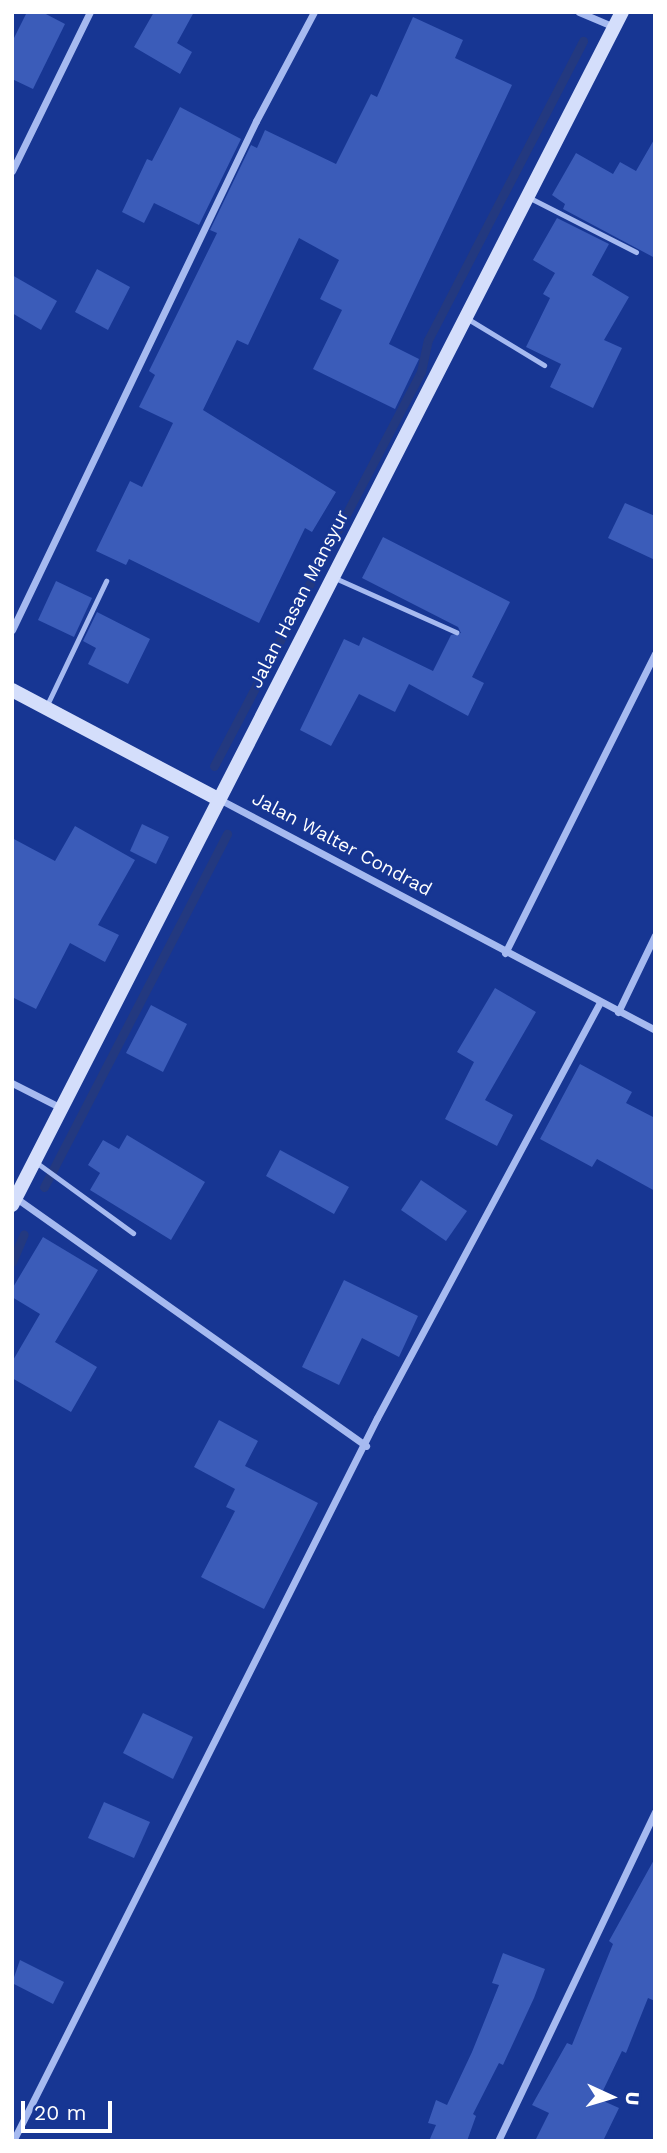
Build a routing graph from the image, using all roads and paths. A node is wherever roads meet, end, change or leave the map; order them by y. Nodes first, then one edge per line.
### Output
1 (90, 12) edge
2 (314, 12) edge
3 (579, 12) edge
4 (622, 12) edge
5 (614, 27) junction
6 (12, 172) edge
7 (527, 197) junction
8 (636, 252) dead end
9 (465, 318) junction
10 (544, 365) dead end
11 (332, 577) junction
12 (106, 581) dead end
13 (12, 630) edge
14 (456, 632) dead end
15 (655, 653) edge
16 (12, 690) edge
17 (46, 707) junction
18 (218, 799) junction
19 (655, 935) edge
20 (505, 953) junction
21 (599, 1004) junction
22 (618, 1013) junction
23 (655, 1030) edge
24 (12, 1083) edge
25 (61, 1108) junction
26 (34, 1161) junction
27 (14, 1202) edge
28 (133, 1233) dead end
29 (366, 1446) junction
30 (655, 1812) edge
31 (13, 2141) edge
32 (498, 2141) edge

1 - 6 street
2 - 13 street
3 - 5 street
4 - 5 street, Jalan Hasan Mansyur
5 - 7 street, Jalan Hasan Mansyur
7 - 8 lane
7 - 9 street, Jalan Hasan Mansyur
9 - 10 lane
9 - 11 street, Jalan Hasan Mansyur
11 - 14 lane
11 - 18 street, Jalan Hasan Mansyur
12 - 17 lane
15 - 20 street
16 - 17 street, Jalan Walter Condrad
17 - 18 street, Jalan Walter Condrad
18 - 20 street, Jalan Walter Condrad
18 - 25 street, Jalan Hasan Mansyur
19 - 22 street
20 - 21 street, Jalan Walter Condrad
21 - 22 street, Jalan Walter Condrad
21 - 29 street
22 - 23 street, Jalan Walter Condrad
24 - 25 street
25 - 26 street, Jalan Hasan Mansyur
26 - 27 street, Jalan Hasan Mansyur
26 - 28 lane
27 - 29 street
29 - 31 street
30 - 32 street

